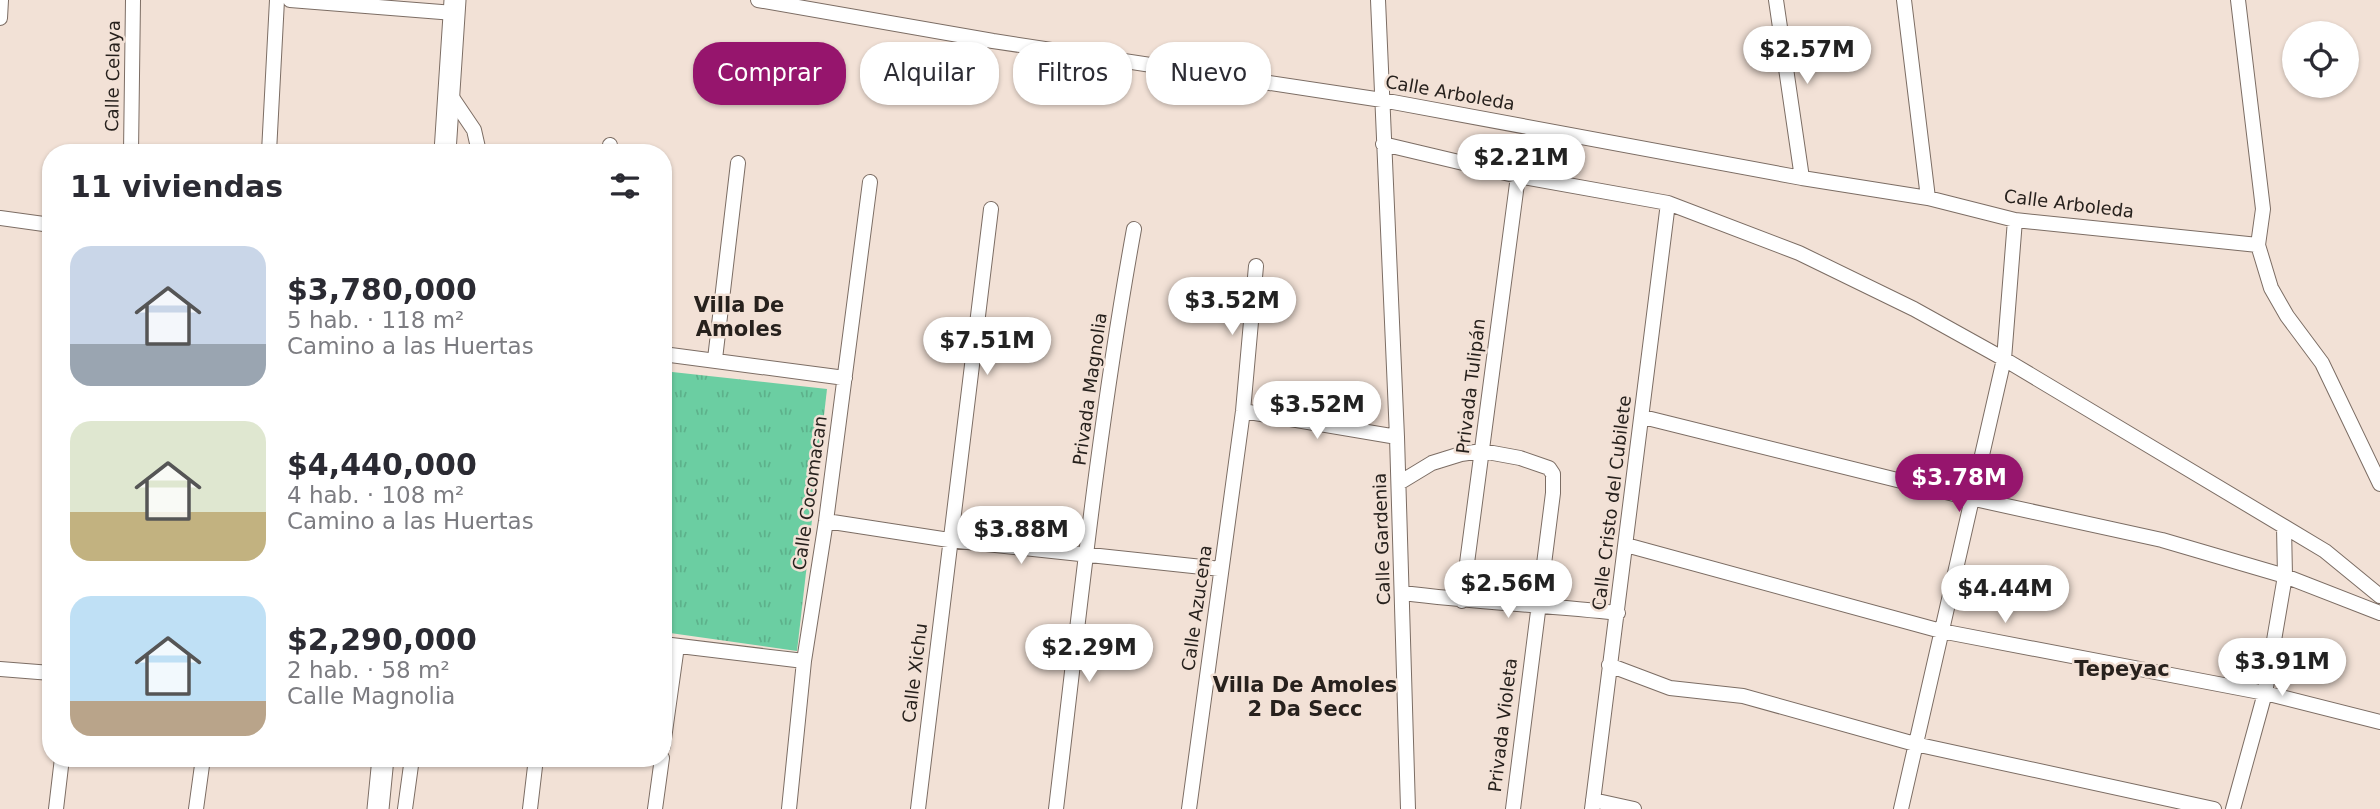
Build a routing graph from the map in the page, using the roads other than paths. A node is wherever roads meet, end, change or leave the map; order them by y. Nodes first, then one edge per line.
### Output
1 (1, 0) edge
2 (133, 0) edge
3 (277, 0) edge
4 (290, 0) edge
5 (758, 0) edge
6 (1378, 0) edge
7 (1776, 0) edge
8 (1904, 0) edge
9 (2238, 0) edge
10 (454, 7) edge
11 (0, 18) edge
12 (449, 93) junction
13 (1382, 100) junction
14 (131, 144) edge
15 (269, 144) edge
16 (446, 144) edge
17 (477, 144) edge
18 (1383, 144) junction
19 (738, 163) dead end
20 (1518, 176) junction
21 (1802, 178) junction
22 (870, 182) dead end
23 (1928, 198) junction
24 (1668, 202) junction
25 (991, 209) dead end
26 (0, 218) edge
27 (2015, 220) junction
28 (42, 224) edge
29 (1134, 229) dead end
30 (2258, 244) junction
31 (1256, 266) dead end
32 (672, 355) edge
33 (715, 359) junction
34 (2004, 359) junction
35 (845, 378) junction
36 (1243, 411) junction
37 (1643, 417) junction
38 (1397, 437) junction
39 (1482, 451) junction
40 (1399, 483) junction
41 (2380, 484) edge
42 (1970, 498) junction
43 (827, 521) junction
44 (2284, 527) junction
45 (949, 540) junction
46 (1626, 545) junction
47 (1087, 555) junction
48 (1222, 569) junction
49 (2285, 576) junction
50 (1403, 593) junction
51 (2380, 596) edge
52 (1462, 601) junction
53 (1537, 604) junction
54 (1618, 613) junction
55 (2380, 613) edge
56 (1941, 631) junction
57 (672, 645) edge
58 (804, 661) junction
59 (1609, 665) junction
60 (0, 670) edge
61 (42, 672) edge
62 (2265, 693) junction
63 (2380, 722) edge
64 (1915, 744) junction
65 (61, 767) edge
66 (202, 767) edge
67 (382, 767) edge
68 (411, 767) edge
69 (535, 767) edge
70 (661, 767) edge
71 (1593, 805) edge
72 (378, 806) edge
73 (56, 809) edge
74 (196, 809) edge
75 (407, 809) edge
76 (530, 809) edge
77 (655, 809) edge
78 (789, 809) edge
79 (918, 809) edge
80 (1056, 809) edge
81 (1189, 809) edge
82 (1408, 809) edge
83 (1513, 809) edge
84 (1634, 809) edge
85 (1901, 809) edge
86 (2214, 809) edge
87 (2233, 809) edge

1 - 11 street
2 - 14 street, Calle Celaya
3 - 15 street
4 - 10 street
5 - 13 street, Calle Arboleda
6 - 13 street, Calle Gardenia
7 - 21 street
8 - 23 street
9 - 30 street
10 - 12 street
12 - 16 street
12 - 17 street
13 - 18 street, Calle Gardenia
13 - 21 street, Calle Arboleda
18 - 20 street
18 - 38 street, Calle Gardenia
19 - 33 street
20 - 24 street
20 - 39 street, Privada Tulipán
21 - 23 street, Calle Arboleda
22 - 35 street, Calle Cocomacan
23 - 27 street, Calle Arboleda
24 - 34 street
24 - 37 street, Calle Cristo del Cubilete
25 - 45 street, Calle Xichu
26 - 28 street
27 - 30 street, Calle Arboleda
27 - 34 street
29 - 47 street, Privada Magnolia
30 - 41 street
31 - 36 street, Calle Azucena
32 - 33 street
33 - 35 street
34 - 42 street
34 - 44 street
35 - 43 street, Calle Cocomacan
36 - 38 street
36 - 48 street, Calle Azucena
37 - 42 street
37 - 46 street, Calle Cristo del Cubilete
38 - 40 street, Calle Gardenia
39 - 40 street
39 - 52 street, Privada Tulipán
39 - 53 street, Privada Violeta
40 - 50 street, Calle Gardenia
42 - 49 street
42 - 56 street
43 - 45 street
43 - 58 street, Calle Cocomacan
44 - 49 street
44 - 51 street
45 - 47 street
45 - 79 street, Calle Xichu
46 - 54 street, Calle Cristo del Cubilete
46 - 56 street
47 - 48 street
47 - 80 street, Privada Magnolia
48 - 81 street, Calle Azucena
49 - 55 street
49 - 62 street
50 - 52 street
50 - 82 street, Calle Gardenia
52 - 53 street
53 - 54 street
53 - 83 street, Privada Violeta
54 - 59 street, Calle Cristo del Cubilete
56 - 62 street
56 - 64 street
57 - 58 street
58 - 78 street, Calle Cocomacan
59 - 64 street
59 - 71 street, Calle Cristo del Cubilete
60 - 61 street
62 - 63 street
62 - 87 street
64 - 85 street
64 - 86 street
65 - 73 street
66 - 74 street
67 - 72 street
68 - 75 street
69 - 76 street
70 - 77 street
71 - 84 street
72 - 75 street

